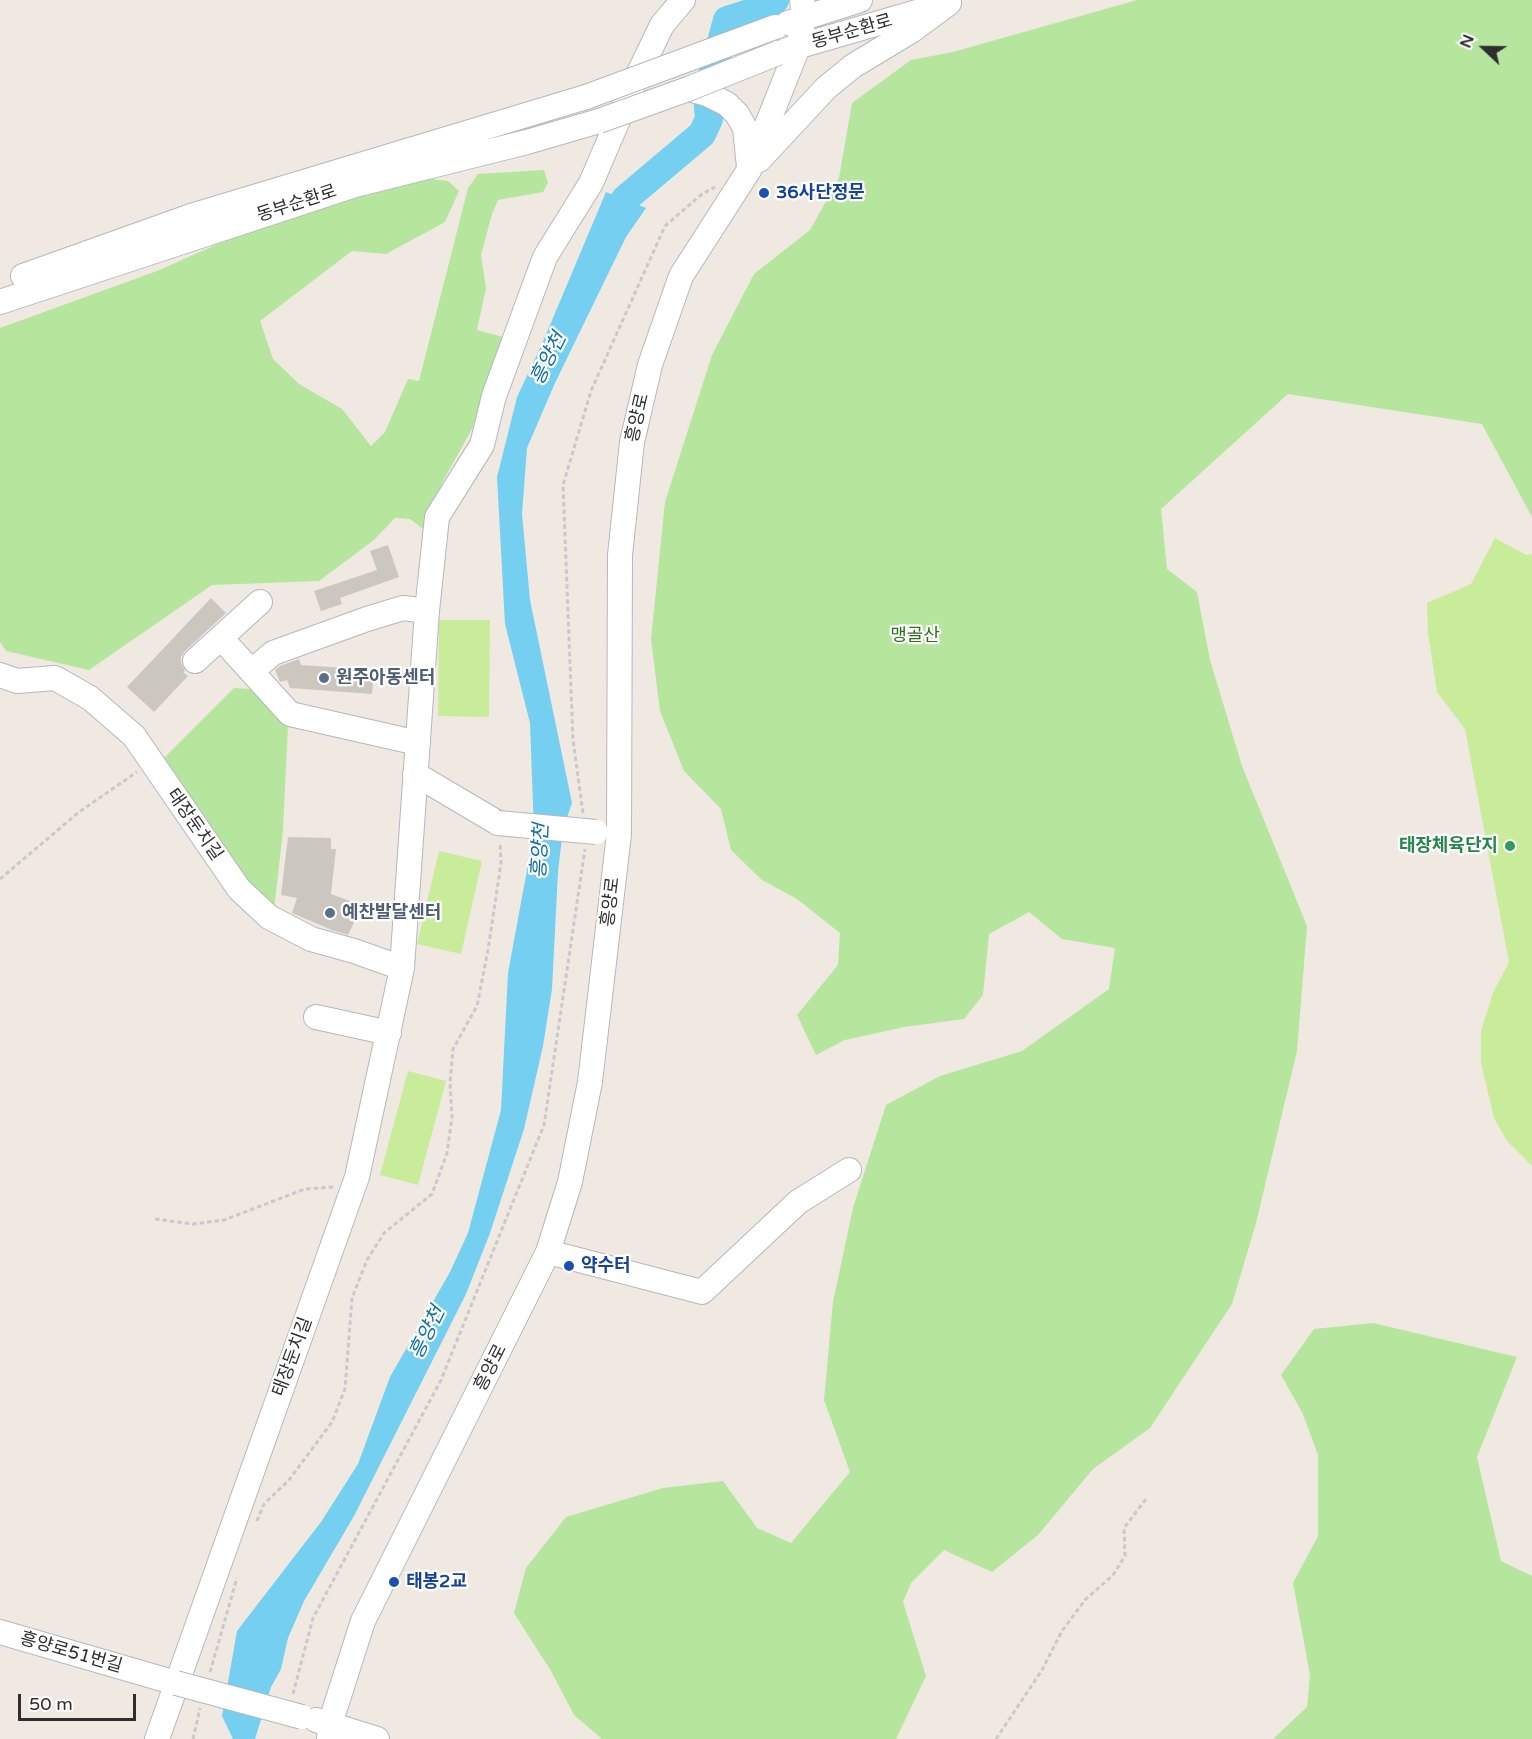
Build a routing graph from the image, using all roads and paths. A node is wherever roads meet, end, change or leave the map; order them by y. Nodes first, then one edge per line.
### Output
1 (682, 0) edge
2 (858, 0) edge
3 (955, 2) edge
4 (803, 9) edge
5 (788, 50) junction
6 (688, 89) junction
7 (749, 170) junction
8 (720, 184) dead end
9 (0, 285) edge
10 (0, 302) edge
11 (260, 602) dead end
12 (427, 610) junction
13 (221, 638) junction
14 (195, 661) dead end
15 (252, 671) junction
16 (0, 675) edge
17 (417, 743) junction
18 (151, 762) junction
19 (415, 774) junction
20 (498, 822) junction
21 (596, 831) junction
22 (0, 879) edge
23 (402, 968) junction
24 (316, 1017) dead end
25 (389, 1033) junction
26 (849, 1170) dead end
27 (357, 1177) junction
28 (155, 1219) dead end
29 (548, 1252) junction
30 (1146, 1499) dead end
31 (256, 1525) dead end
32 (240, 1567) dead end
33 (0, 1632) edge
34 (207, 1682) dead end
35 (176, 1683) junction
36 (201, 1704) dead end
37 (297, 1706) junction
38 (330, 1731) edge
39 (157, 1739) edge
40 (193, 1739) edge
41 (377, 1739) edge
42 (996, 1739) edge

1 - 12 street, 태장둔치길
2 - 4 street, 동부순환로
3 - 5 street, 동부순환로
3 - 7 street
4 - 5 street, 흥양로
4 - 9 street, 동부순환로, bridge
5 - 6 street, 동부순환로, bridge
5 - 7 street, 흥양로
6 - 7 street
6 - 10 street, 동부순환로, bridge
7 - 21 street, 흥양로
8 - 21 path
11 - 13 street
12 - 15 street
12 - 17 street, 태장둔치길
13 - 14 street
13 - 15 street
15 - 17 street
16 - 18 street, 태장둔치길
17 - 19 street, 태장둔치길
18 - 22 path
18 - 23 street, 태장둔치길
19 - 20 street
19 - 23 street, 태장둔치길
20 - 21 street, bridge
20 - 31 path
21 - 29 street, 흥양로
21 - 37 path
23 - 25 street, 태장둔치길
24 - 25 street
25 - 27 street, 태장둔치길
26 - 29 street
27 - 28 path
27 - 35 street, 태장둔치길
29 - 38 street, 흥양로
30 - 42 path
32 - 34 path
33 - 35 street, 흥양로51번길
35 - 37 street, 흥양로51번길, bridge
35 - 39 street, 태장둔치길
36 - 40 path
37 - 38 street
38 - 41 street

